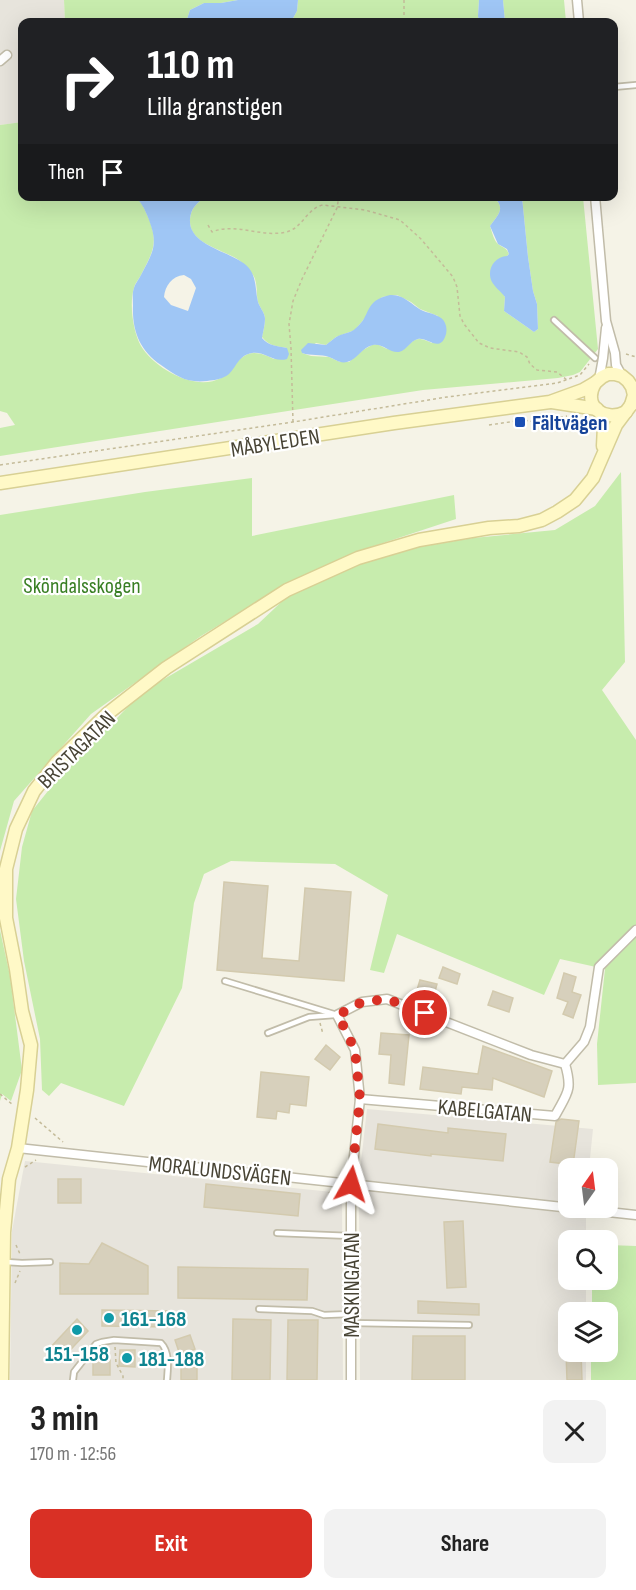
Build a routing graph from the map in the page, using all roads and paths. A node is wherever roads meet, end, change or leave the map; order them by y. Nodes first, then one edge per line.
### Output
1 (404, 0) edge
2 (577, 0) edge
3 (404, 18) edge
4 (579, 18) edge
5 (636, 85) edge
6 (618, 87) edge
7 (338, 201) edge
8 (595, 201) edge
9 (337, 208) junction
10 (207, 225) dead end
11 (554, 320) dead end
12 (606, 321) junction
13 (594, 358) dead end
14 (568, 380) dead end
15 (629, 380) edge
16 (597, 381) junction
17 (557, 383) dead end
18 (550, 402) junction
19 (631, 406) edge
20 (599, 411) junction
21 (570, 416) dead end
22 (293, 422) junction
23 (489, 424) dead end
24 (602, 456) junction
25 (0, 465) edge
26 (0, 483) edge
27 (636, 930) edge
28 (225, 981) dead end
29 (338, 1015) junction
30 (318, 1017) junction
31 (268, 1033) dead end
32 (323, 1034) dead end
33 (565, 1064) junction
34 (0, 1094) edge
35 (360, 1099) junction
36 (23, 1113) junction
37 (66, 1145) dead end
38 (18, 1148) junction
39 (38, 1159) dead end
40 (24, 1168) dead end
41 (351, 1184) junction
42 (324, 1189) dead end
43 (337, 1202) dead end
44 (636, 1215) edge
45 (278, 1233) dead end
46 (351, 1236) junction
47 (16, 1244) dead end
48 (3, 1262) junction
49 (50, 1262) dead end
50 (20, 1263) junction
51 (6, 1287) edge
52 (259, 1310) dead end
53 (351, 1319) junction
54 (469, 1324) dead end
55 (114, 1340) junction
56 (2, 1380) edge
57 (72, 1380) edge
58 (123, 1380) edge
59 (167, 1380) edge
60 (351, 1380) edge

1 - 3 path
2 - 4 street
5 - 6 lane
7 - 9 path
8 - 12 street
9 - 10 path
9 - 14 path
9 - 22 path
11 - 13 lane
12 - 15 street
12 - 16 street
15 - 16 street, MÅBYLEDEN
15 - 19 street
16 - 18 street, MÅBYLEDEN
16 - 20 street
17 - 22 path
18 - 20 street, MÅBYLEDEN
18 - 26 street, MÅBYLEDEN
19 - 20 street, MÅBYLEDEN
19 - 24 street, BRISTAGATAN
20 - 24 street, BRISTAGATAN
21 - 23 path
22 - 25 path
24 - 36 street, BRISTAGATAN
27 - 33 street
28 - 29 lane
29 - 30 lane
29 - 33 street
29 - 35 street, MASKINGATAN
30 - 31 lane
30 - 32 path
33 - 35 street, KABELGATAN
34 - 36 path
35 - 41 street, MASKINGATAN
36 - 37 path
36 - 38 street, BRISTAGATAN
38 - 41 street, MORALUNDSVÄGEN
38 - 48 street, BRISTAGATAN
39 - 40 path
41 - 44 street, MORALUNDSVÄGEN
41 - 46 street, MASKINGATAN
42 - 43 path
45 - 46 lane
46 - 53 street, MASKINGATAN
47 - 50 path
48 - 50 lane
48 - 51 street, BRISTAGATAN
49 - 50 lane
50 - 51 path
51 - 56 street, BRISTAGATAN
52 - 53 lane
53 - 54 lane
53 - 60 street, MASKINGATAN
55 - 57 lane
55 - 58 path
55 - 59 lane

